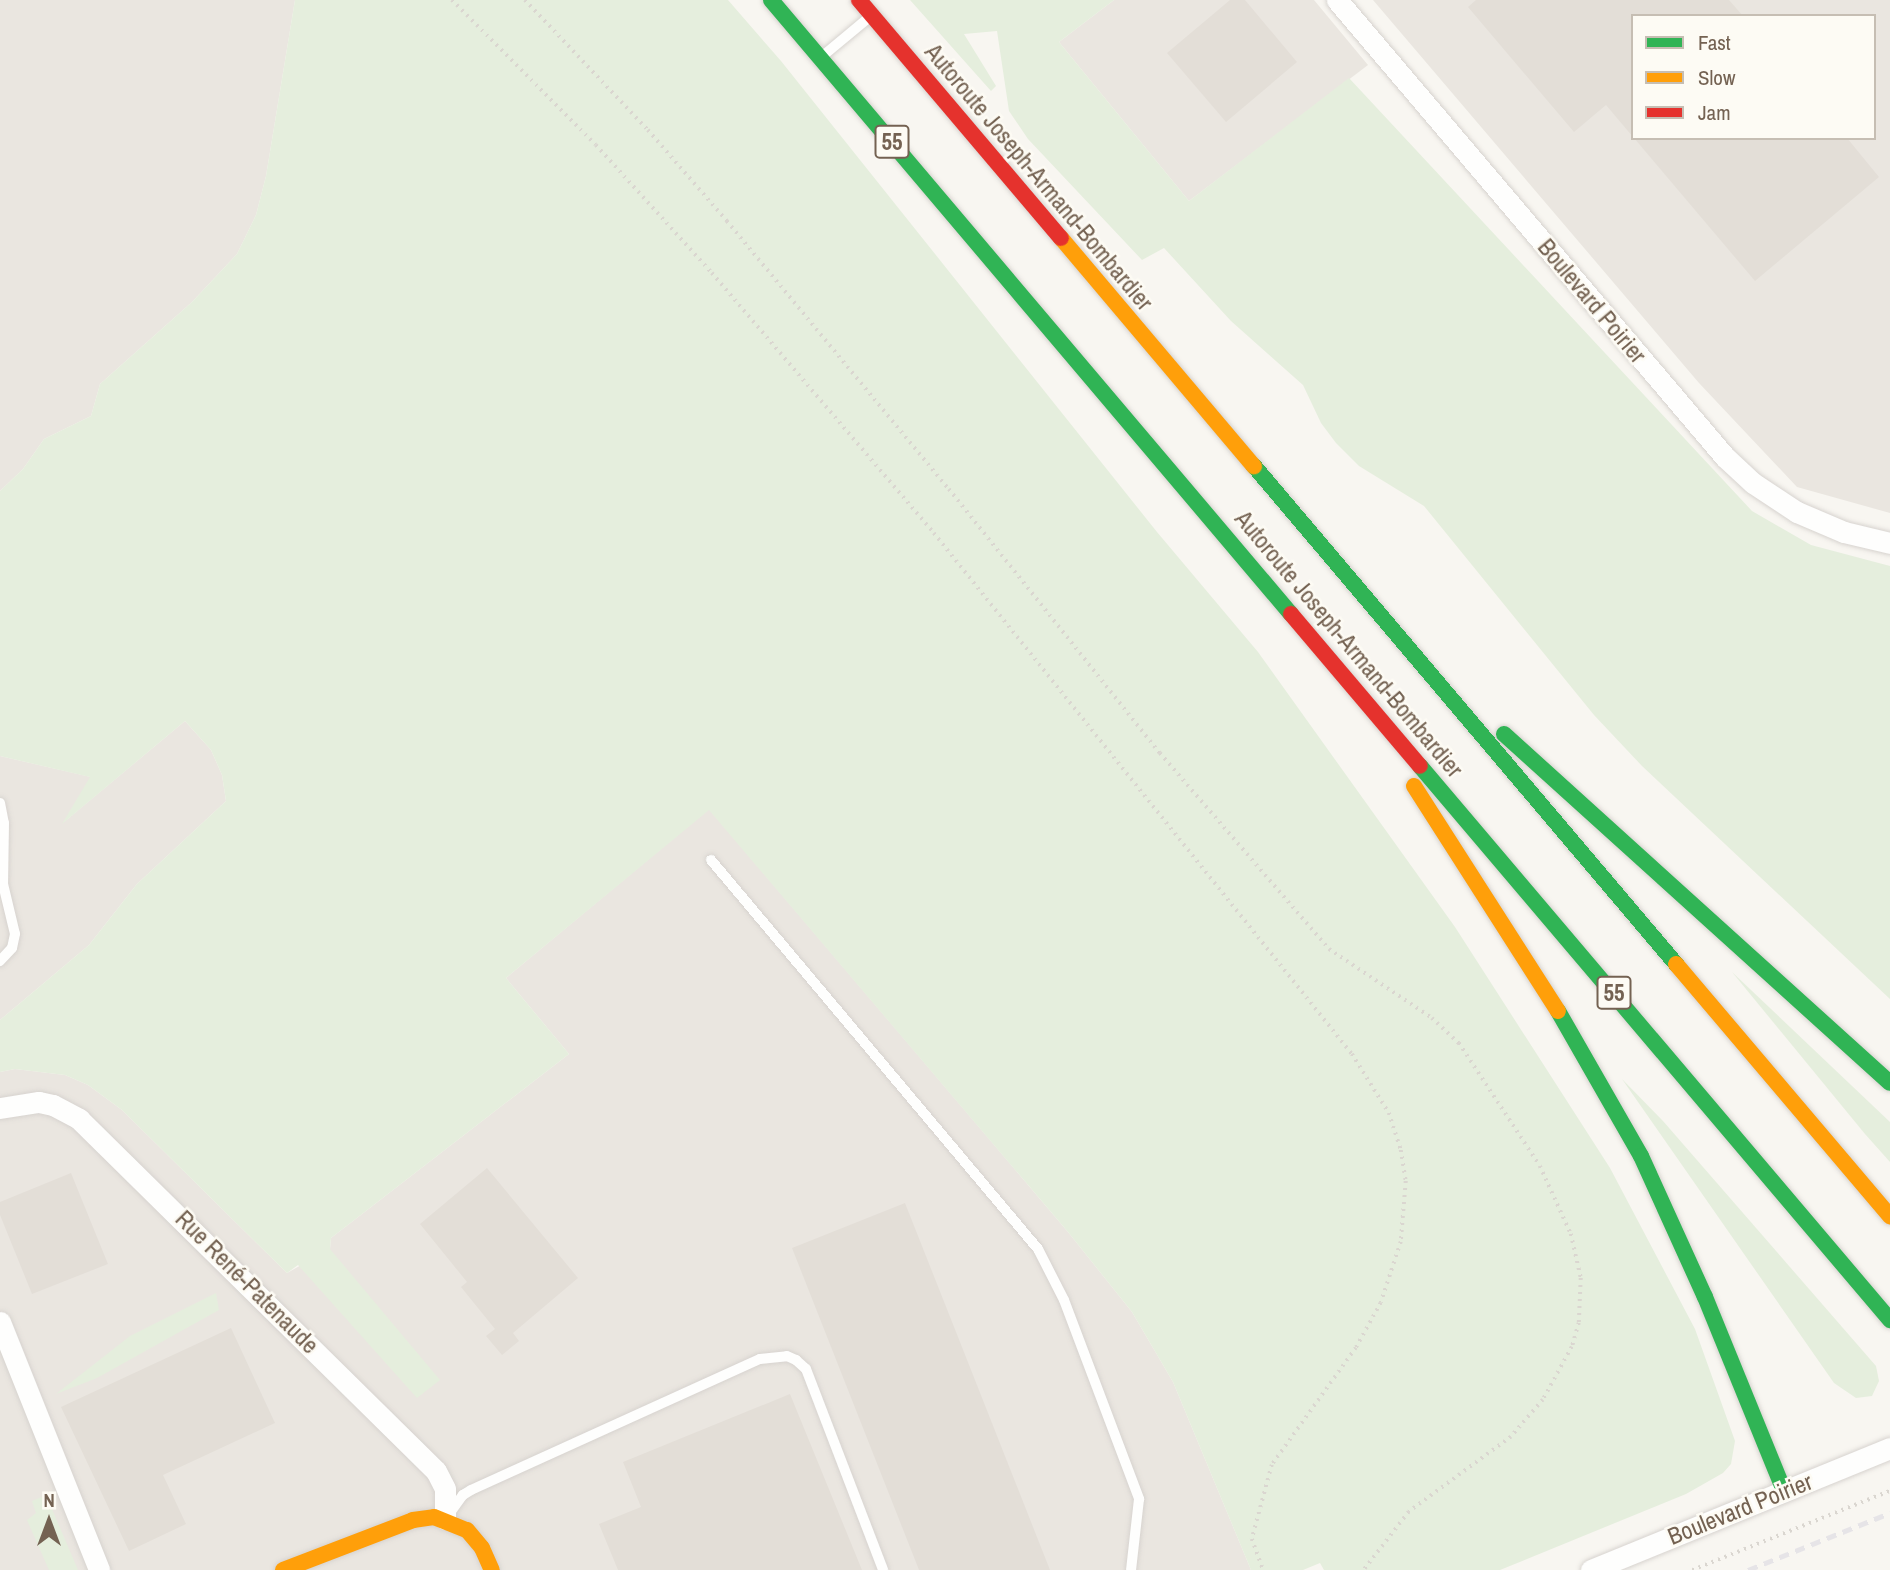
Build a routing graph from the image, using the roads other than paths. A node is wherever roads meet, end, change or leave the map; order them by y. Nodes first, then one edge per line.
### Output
1 (771, 0) edge
2 (859, 0) edge
3 (1337, 0) edge
4 (872, 15) junction
5 (820, 58) junction
6 (1890, 543) edge
7 (1420, 662) junction
8 (1338, 667) junction
9 (0, 803) edge
10 (711, 860) dead end
11 (0, 961) edge
12 (1890, 1083) edge
13 (0, 1108) edge
14 (1890, 1216) edge
15 (1890, 1320) edge
16 (0, 1322) edge
17 (1890, 1448) edge
18 (1784, 1491) junction
19 (445, 1519) junction
20 (99, 1570) edge
21 (283, 1570) edge
22 (492, 1570) edge
23 (883, 1570) edge
24 (1132, 1570) edge
25 (1591, 1570) edge

1 - 5 main road, Autoroute Joseph-Armand-Bombardier / 55
2 - 4 main road, Autoroute Joseph-Armand-Bombardier
3 - 6 street, Boulevard Poirier
4 - 5 lane
4 - 7 main road, Autoroute Joseph-Armand-Bombardier
5 - 8 main road, Autoroute Joseph-Armand-Bombardier / 55
7 - 12 main road
7 - 14 main road, Autoroute Joseph-Armand-Bombardier
8 - 15 main road, Autoroute Joseph-Armand-Bombardier / 55
8 - 18 main road
9 - 11 lane
10 - 24 lane
13 - 19 street, Rue René-Patenaude
16 - 20 street
17 - 18 street, Boulevard Poirier
18 - 25 street, Boulevard Poirier
19 - 21 main road
19 - 22 main road
19 - 23 lane

